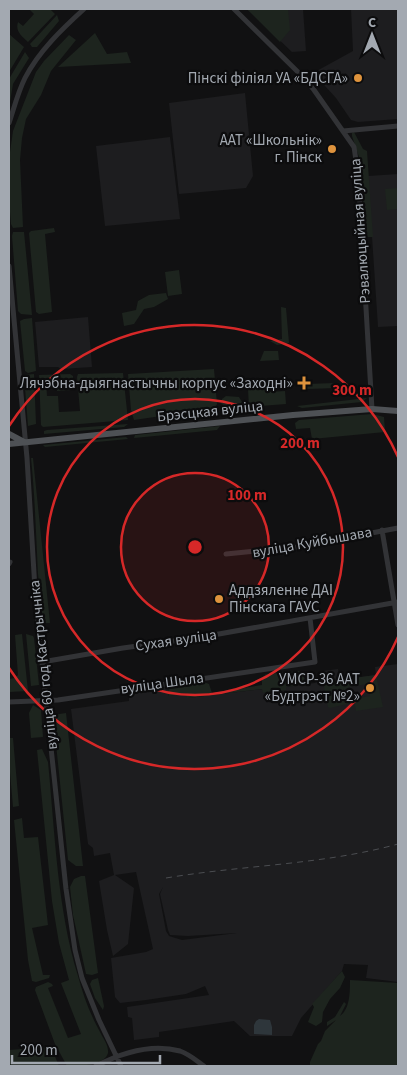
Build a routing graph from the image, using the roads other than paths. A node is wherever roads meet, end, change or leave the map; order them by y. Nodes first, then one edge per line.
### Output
1 (84, 9) edge
2 (234, 9) edge
3 (9, 123) edge
4 (398, 126) edge
5 (343, 131) junction
6 (9, 266) edge
7 (372, 409) junction
8 (398, 411) edge
9 (9, 434) edge
10 (26, 442) junction
11 (9, 444) edge
12 (398, 528) edge
13 (382, 530) junction
14 (226, 554) dead end
15 (396, 603) edge
16 (310, 618) junction
17 (398, 626) edge
18 (42, 662) junction
19 (47, 700) junction
20 (9, 702) edge
21 (115, 1056) junction
22 (96, 1066) edge
23 (121, 1066) edge
24 (204, 1066) edge

1 - 3 street
2 - 5 street, Рэвалюцыйная вуліца
4 - 5 street
5 - 7 street, Рэвалюцыйная вуліца
6 - 10 street, вуліца 60 год Кастрычніка
7 - 8 main road, Брэсцкая вуліца
7 - 10 main road, Брэсцкая вуліца
9 - 10 main road
10 - 11 main road, Брэсцкая вуліца
10 - 18 street, вуліца 60 год Кастрычніка
12 - 13 street, вуліца Куйбышава
13 - 14 street, вуліца Куйбышава
13 - 15 street
15 - 16 street, Сухая вуліца
15 - 17 street
16 - 18 street, Сухая вуліца
16 - 19 street, вуліца Шыла
18 - 19 street, вуліца 60 год Кастрычніка
19 - 20 street, вуліца Шыла
19 - 21 street, вуліца 60 год Кастрычніка
21 - 22 street
21 - 23 street, вуліца 60 год Кастрычніка
21 - 24 street

